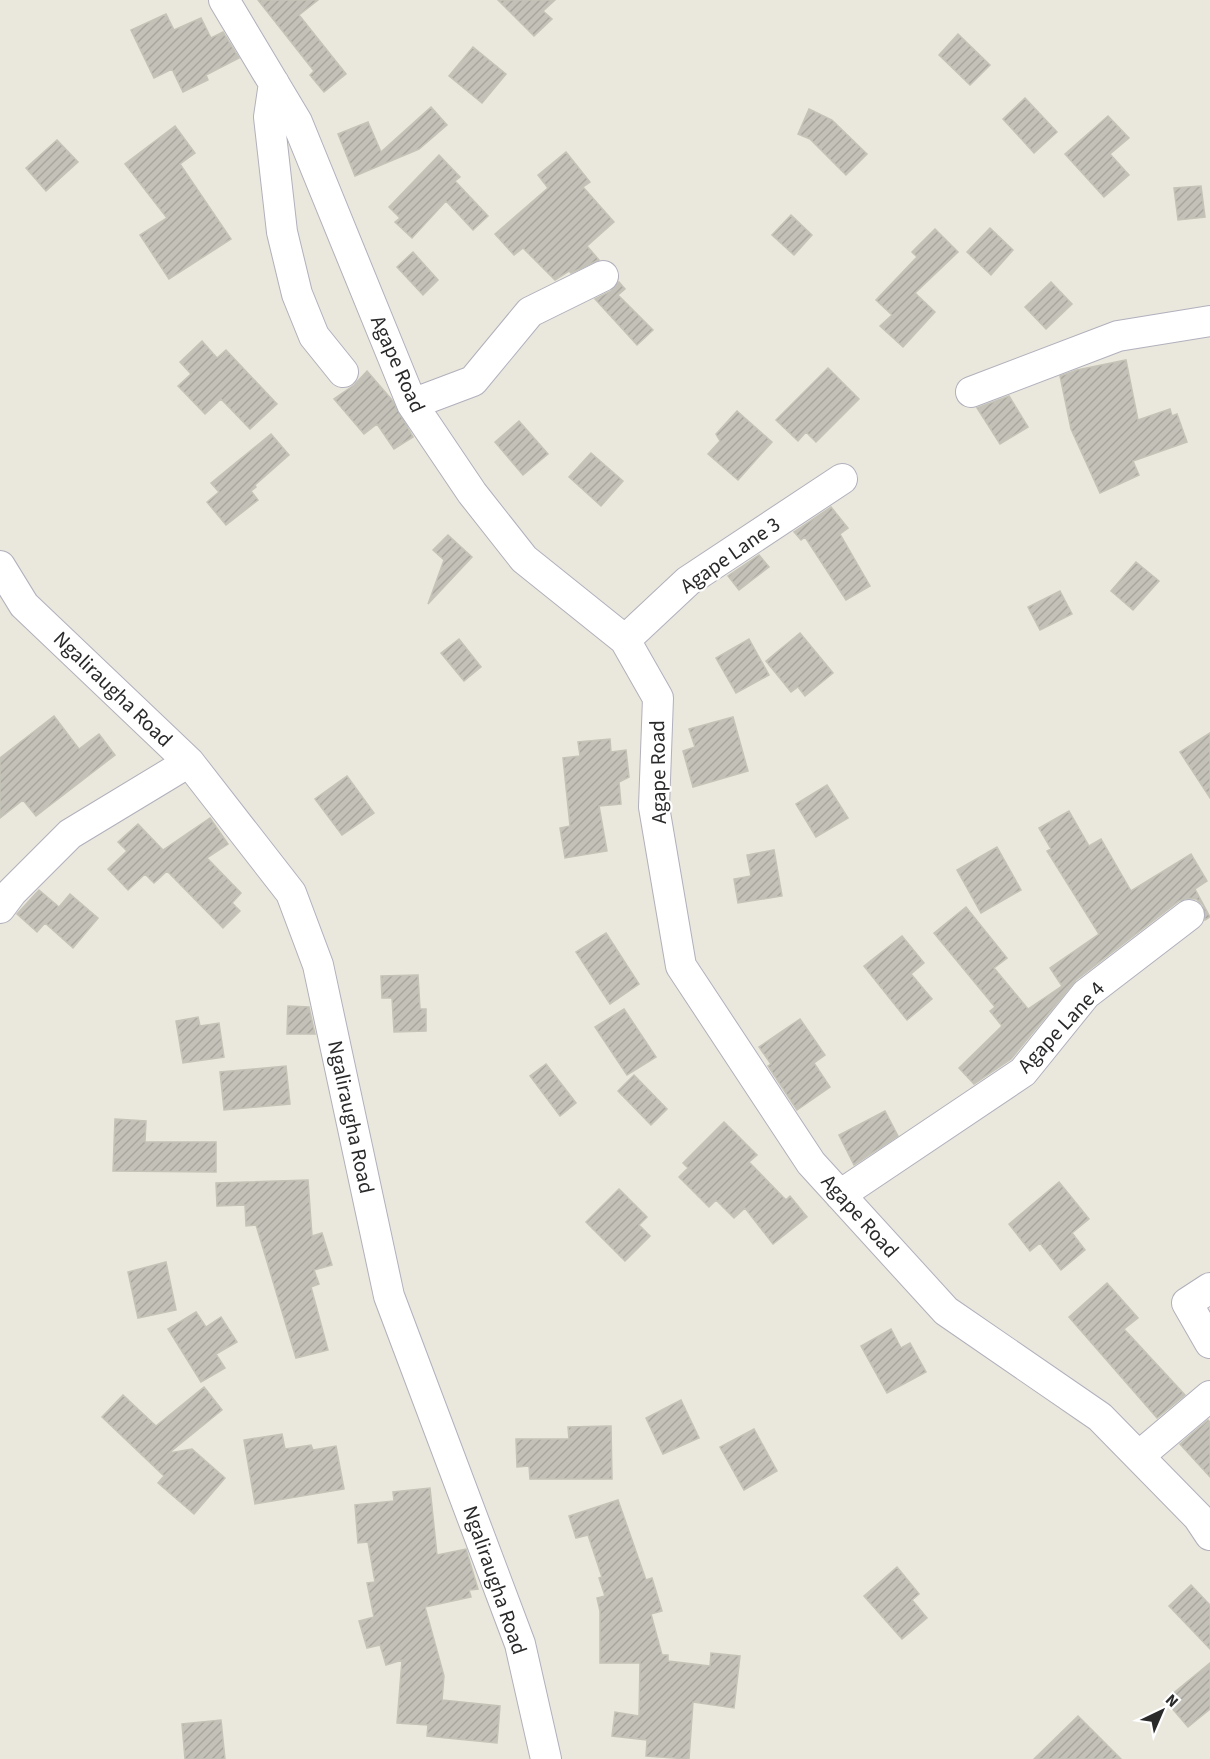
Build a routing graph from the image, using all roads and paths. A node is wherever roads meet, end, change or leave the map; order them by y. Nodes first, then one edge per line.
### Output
1 (224, 0) edge
2 (274, 83) junction
3 (603, 276) dead end
4 (1210, 321) edge
5 (343, 372) dead end
6 (971, 392) dead end
7 (412, 404) junction
8 (842, 479) dead end
9 (0, 566) edge
10 (624, 640) junction
11 (189, 762) junction
12 (0, 908) edge
13 (1189, 915) dead end
14 (840, 1195) junction
15 (1210, 1288) edge
16 (1210, 1343) edge
17 (1210, 1396) edge
18 (1139, 1456) junction
19 (1210, 1535) edge
20 (546, 1759) edge

1 - 2 street, Agape Road
2 - 5 street
2 - 7 street, Agape Road
3 - 7 street
4 - 6 street
7 - 10 street, Agape Road
8 - 10 street, Agape Lane 3
9 - 11 street, Ngaliraugha Road
10 - 14 street, Agape Road
11 - 12 street
11 - 20 street, Ngaliraugha Road
13 - 14 street, Agape Lane 4
14 - 18 street, Agape Road
15 - 16 street
17 - 18 street
18 - 19 street, Agape Road

